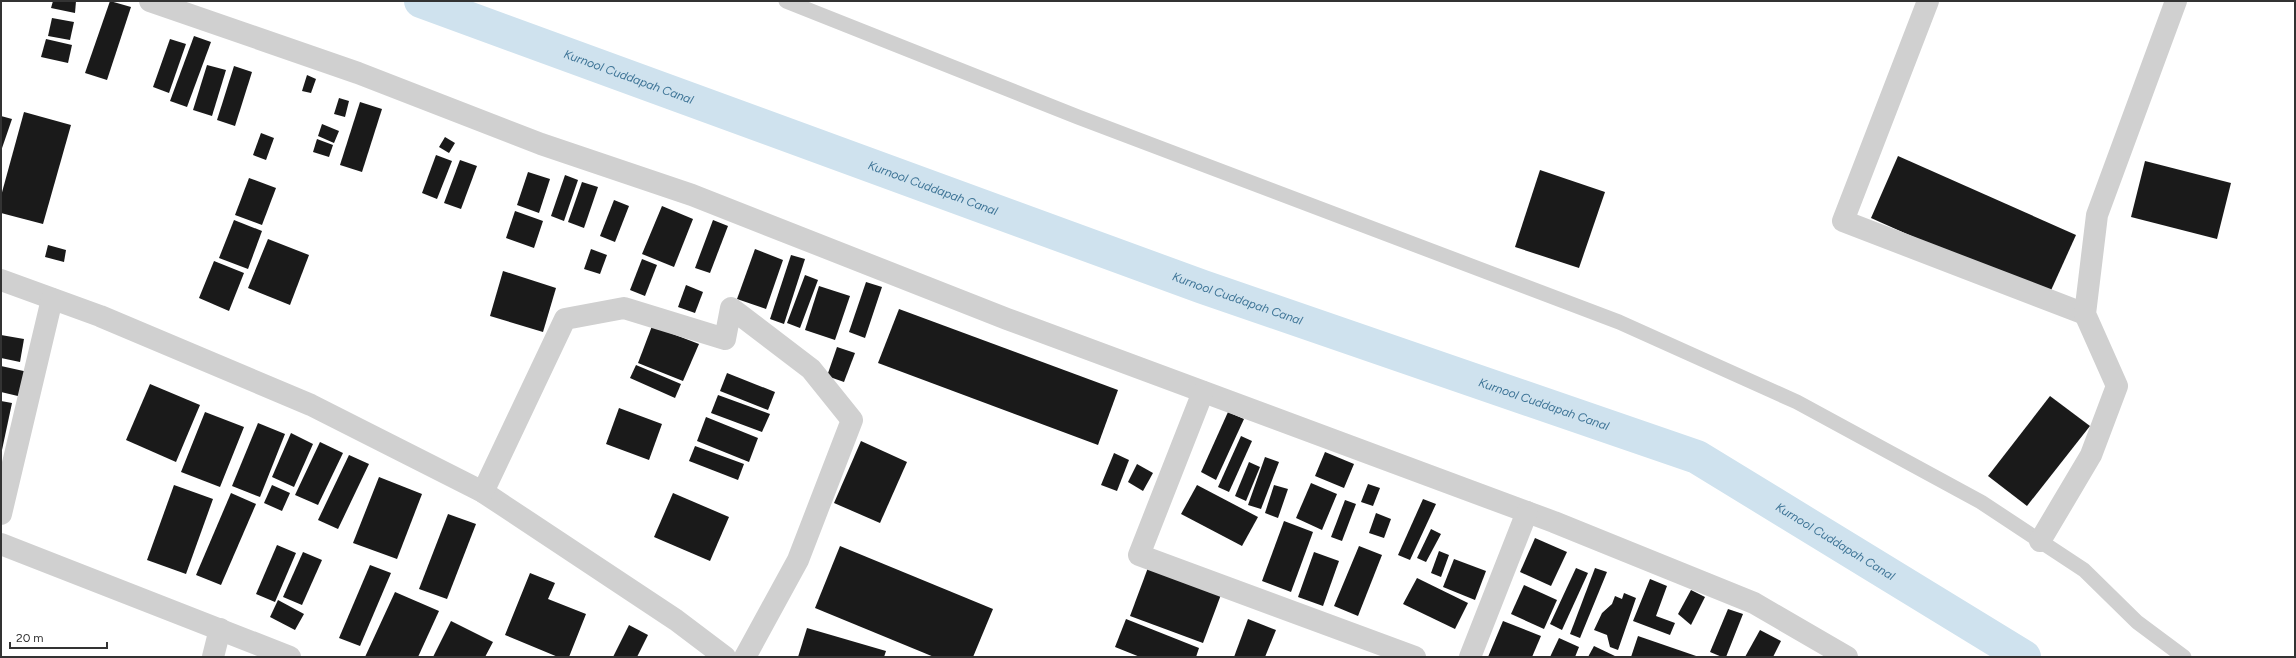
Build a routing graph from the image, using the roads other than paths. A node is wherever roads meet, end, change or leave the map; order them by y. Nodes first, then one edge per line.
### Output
1 (150, 1) edge
2 (786, 1) edge
3 (1928, 1) edge
4 (2176, 1) edge
5 (1, 280) edge
6 (52, 299) junction
7 (2085, 314) junction
8 (1203, 392) junction
9 (483, 492) junction
10 (2, 501) edge
11 (1527, 512) junction
12 (2040, 541) junction
13 (1, 544) edge
14 (220, 629) junction
15 (213, 657) edge
16 (290, 657) edge
17 (725, 657) edge
18 (745, 657) edge
19 (1415, 657) edge
20 (1470, 657) edge
21 (1847, 657) edge
22 (2184, 657) edge

1 - 8 street
2 - 12 lane
3 - 7 street
4 - 7 street
5 - 6 street
6 - 9 street
6 - 10 street
7 - 12 street
8 - 11 street
8 - 19 street
9 - 17 street
9 - 18 street
11 - 20 street
11 - 21 street
12 - 22 lane
13 - 14 street
14 - 15 street
14 - 16 street

